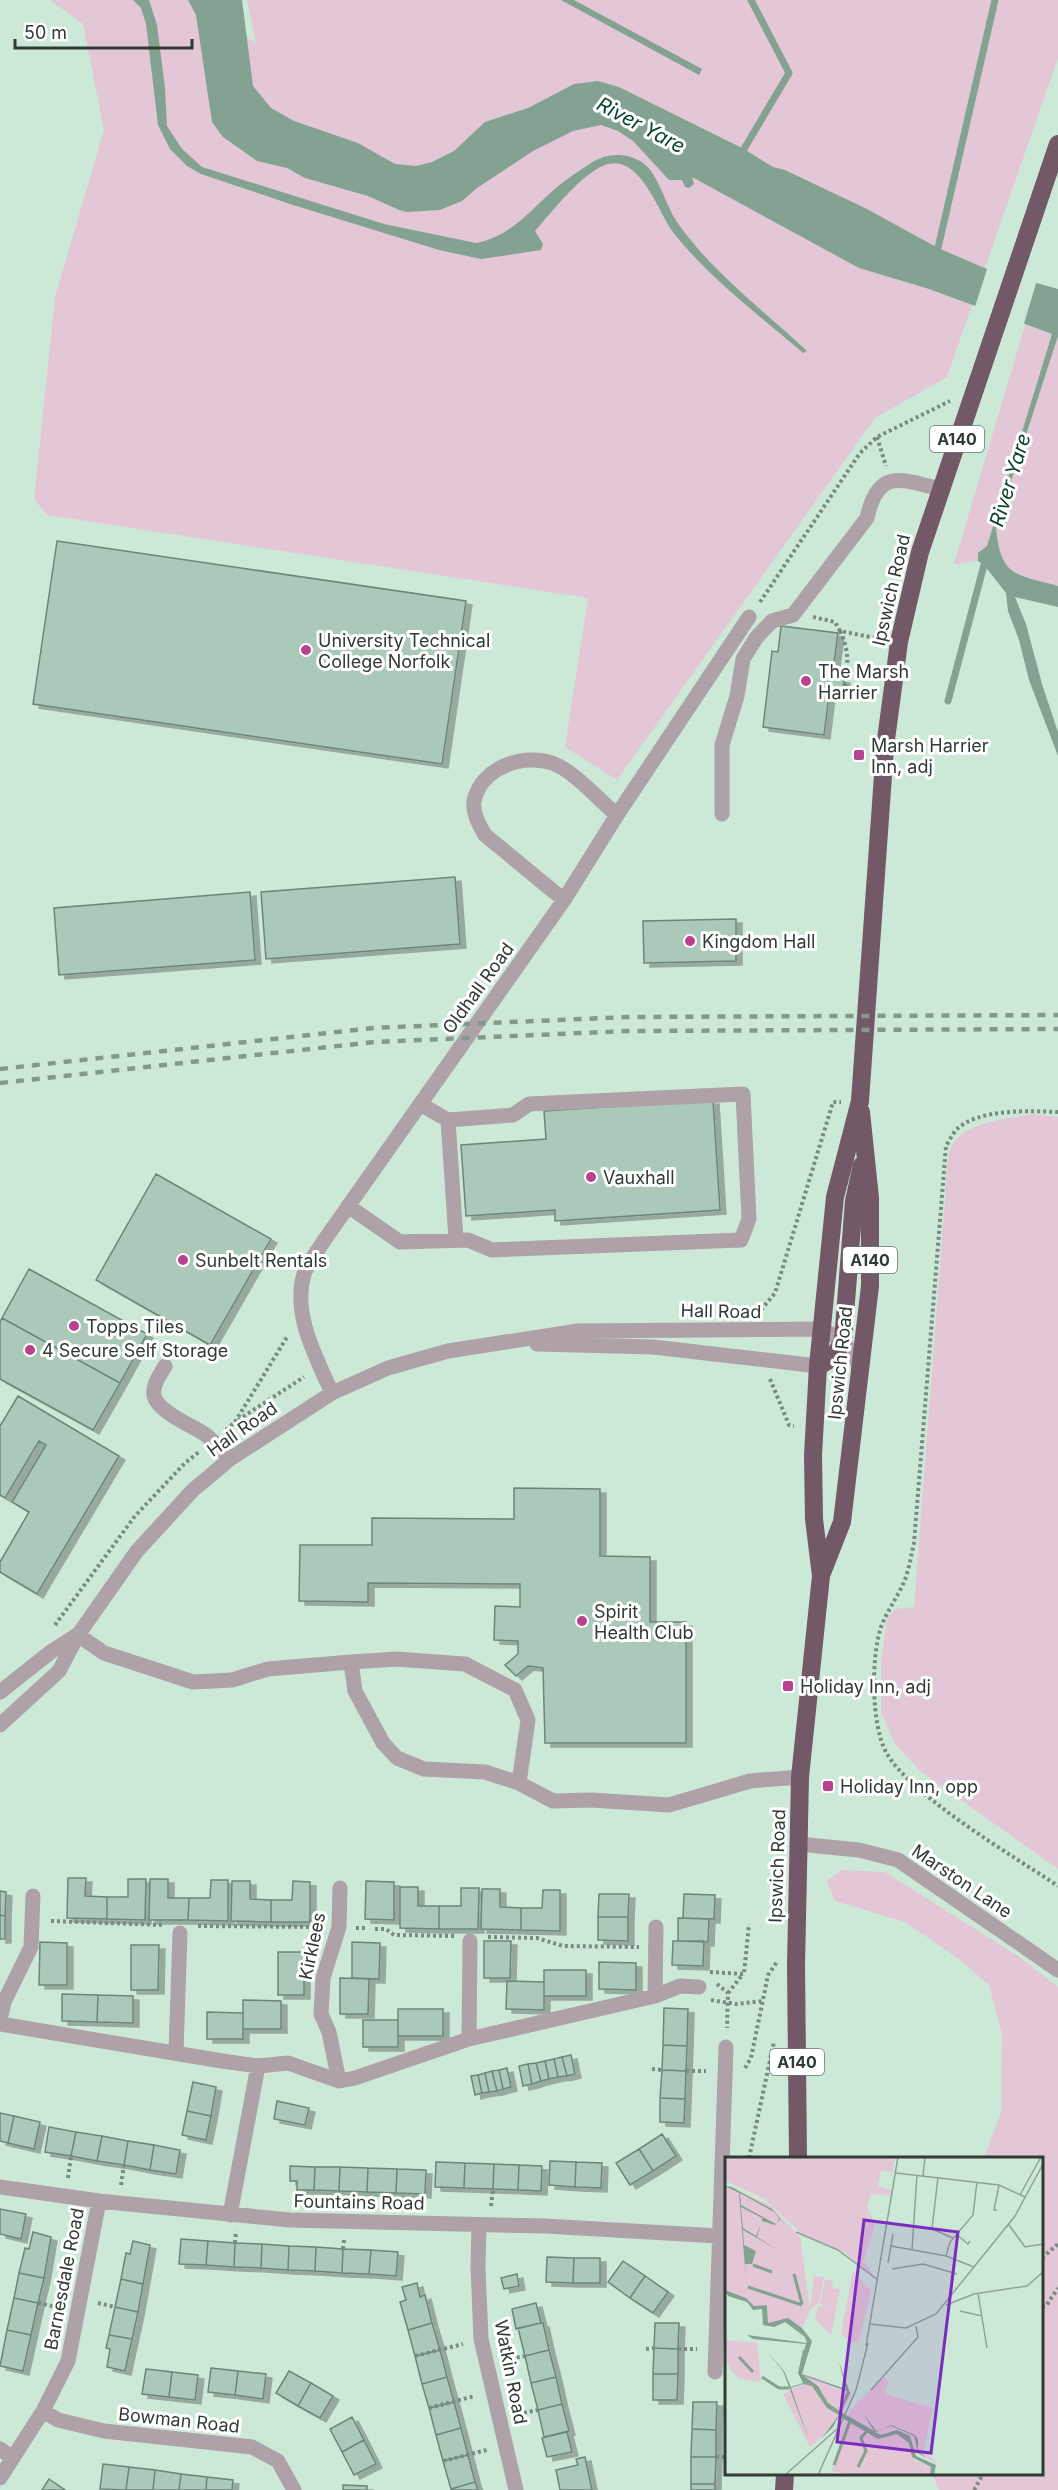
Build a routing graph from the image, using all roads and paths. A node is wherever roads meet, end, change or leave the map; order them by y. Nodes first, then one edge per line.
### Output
1 (1058, 144) edge
2 (974, 389) junction
3 (877, 437) junction
4 (890, 480) junction
5 (940, 489) junction
6 (797, 609) junction
7 (749, 617) joint
8 (840, 630) junction
9 (870, 638) dead end
10 (843, 684) dead end
11 (617, 814) junction
12 (722, 814) dead end
13 (564, 900) junction
14 (860, 1101) junction
15 (420, 1104) junction
16 (1058, 1112) edge
17 (448, 1120) junction
18 (865, 1149) junction
19 (348, 1206) junction
20 (456, 1240) junction
21 (751, 1313) dead end
22 (821, 1329) junction
23 (843, 1340) junction
24 (490, 1344) junction
25 (165, 1365) dead end
26 (818, 1366) junction
27 (320, 1367) junction
28 (861, 1370) junction
29 (332, 1393) junction
30 (235, 1422) dead end
31 (230, 1459) junction
32 (821, 1576) junction
33 (78, 1635) junction
34 (351, 1662) junction
35 (0, 1692) edge
36 (0, 1725) edge
37 (800, 1777) junction
38 (519, 1783) junction
39 (798, 1844) junction
40 (1058, 1886) edge
41 (340, 1888) dead end
42 (33, 1896) dead end
43 (749, 1923) dead end
44 (657, 1927) dead end
45 (375, 1929) dead end
46 (180, 1933) dead end
47 (470, 1938) junction
48 (656, 1944) junction
49 (780, 1959) dead end
50 (1058, 1970) edge
51 (744, 1974) junction
52 (699, 1987) dead end
53 (728, 1993) junction
54 (655, 1995) junction
55 (763, 2001) junction
56 (728, 2002) junction
57 (0, 2022) edge
58 (775, 2034) dead end
59 (469, 2039) junction
60 (726, 2047) joint
61 (176, 2052) junction
62 (258, 2066) junction
63 (652, 2070) dead end
64 (662, 2070) dead end
65 (726, 2071) junction
66 (339, 2081) junction
67 (749, 2157) edge
68 (798, 2157) edge
69 (0, 2187) edge
70 (99, 2201) junction
71 (230, 2215) junction
72 (479, 2225) junction
73 (719, 2236) junction
74 (1057, 2246) edge
75 (1043, 2256) edge
76 (1058, 2288) edge
77 (1043, 2307) edge
78 (482, 2339) junction
79 (654, 2348) dead end
80 (646, 2349) dead end
81 (415, 2356) dead end
82 (716, 2372) dead end
83 (493, 2391) junction
84 (429, 2408) dead end
85 (43, 2411) junction
86 (506, 2445) junction
87 (0, 2449) edge
88 (716, 2457) dead end
89 (725, 2457) edge
90 (13, 2458) junction
91 (443, 2461) dead end
92 (785, 2475) edge
93 (982, 2475) edge
94 (0, 2478) edge
95 (294, 2490) edge
96 (516, 2490) edge
97 (784, 2490) edge
98 (974, 2490) edge

1 - 2 highway, Ipswich Road / A140
2 - 3 path
2 - 5 highway, Ipswich Road / A140
3 - 4 path
3 - 7 path
4 - 5 street
4 - 6 street
5 - 14 highway, Ipswich Road / A140
6 - 8 path
6 - 12 street
7 - 11 street, Oldhall Road
8 - 9 path
8 - 10 path
11 - 13 street, Oldhall Road
11 - 13 street
13 - 15 street, Oldhall Road
14 - 18 highway, Ipswich Road / A140
14 - 21 path
14 - 22 highway, Ipswich Road / A140
15 - 17 street
15 - 19 street, Oldhall Road
16 - 40 path
17 - 20 street
17 - 20 street
18 - 23 highway, Ipswich Road / A140
18 - 28 highway, Ipswich Road / A140
19 - 20 street
19 - 27 street, Oldhall Road
22 - 23 street, Hall Road
22 - 24 street, Hall Road
22 - 26 highway, Ipswich Road / A140
23 - 26 highway, Ipswich Road
23 - 28 street
24 - 26 street, Hall Road
24 - 29 street, Hall Road
25 - 31 street
26 - 32 highway, Ipswich Road / A140
27 - 29 street, Oldhall Road
27 - 30 path
28 - 32 highway, Ipswich Road / A140
29 - 31 street, Hall Road
31 - 33 street, Hall Road
32 - 37 highway, Ipswich Road / A140
33 - 34 street
33 - 35 street, Hall Road
33 - 36 street, Hall Road
34 - 38 street
34 - 38 street
37 - 38 street
37 - 39 highway, Ipswich Road / A140
39 - 50 street, Marston Lane
39 - 68 highway, Ipswich Road / A140
41 - 66 street, Kirklees
42 - 57 street
43 - 51 path
44 - 48 street
45 - 47 path
46 - 61 street
47 - 48 path
47 - 59 street
48 - 54 street
49 - 55 path
51 - 53 path
51 - 53 path
52 - 54 street
53 - 56 path
54 - 59 street
55 - 56 path
55 - 65 path
56 - 60 path
57 - 61 street
58 - 67 path
59 - 66 street
60 - 65 street
61 - 62 street
62 - 66 street
62 - 71 street
63 - 64 path
65 - 73 street
69 - 70 street, Fountains Road
70 - 71 street, Fountains Road
70 - 85 street, Barnesdale Road
71 - 72 street, Fountains Road
72 - 73 street, Fountains Road
72 - 78 street, Watkin Road
73 - 82 street
74 - 75 path
76 - 77 path
78 - 81 path
78 - 83 street, Watkin Road
79 - 80 path
83 - 84 path
83 - 86 street, Watkin Road
85 - 90 street, Barnesdale Road
85 - 95 street, Bowman Road
86 - 91 path
86 - 96 street, Watkin Road
87 - 90 street
88 - 89 path
90 - 94 street, Barnesdale Road
92 - 97 highway
93 - 98 path

